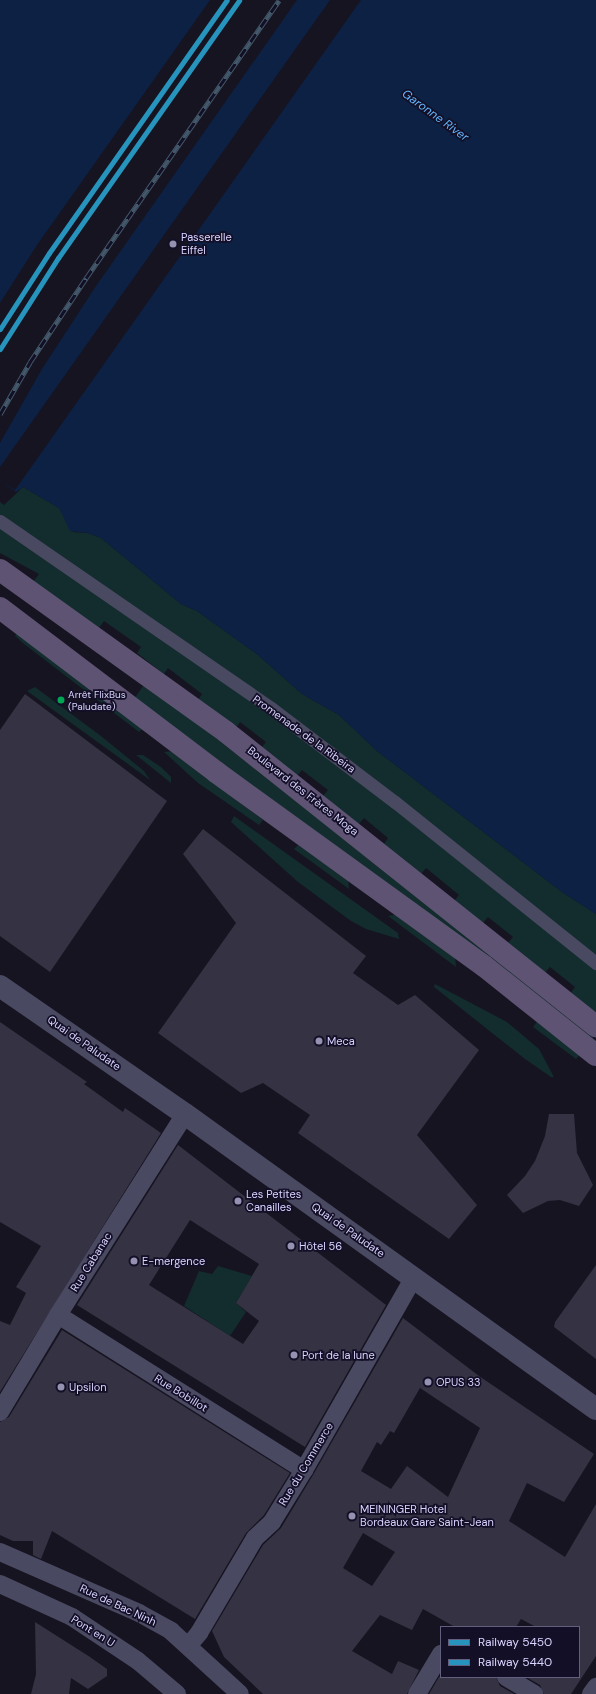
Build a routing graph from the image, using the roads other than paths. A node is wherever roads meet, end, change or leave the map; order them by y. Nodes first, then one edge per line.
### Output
1 (0, 521) edge
2 (0, 570) edge
3 (0, 608) edge
4 (596, 963) edge
5 (0, 986) edge
6 (596, 1026) edge
7 (596, 1055) edge
8 (185, 1114) junction
9 (414, 1277) junction
10 (58, 1315) junction
11 (596, 1409) edge
12 (0, 1412) edge
13 (304, 1470) junction
14 (0, 1552) edge
15 (0, 1584) edge
16 (189, 1645) junction
17 (440, 1656) edge
18 (508, 1678) edge
19 (596, 1687) edge
20 (177, 1694) edge
21 (240, 1694) edge
22 (417, 1694) edge
23 (534, 1694) edge
24 (591, 1694) edge

1 - 4 street, Promenade de la Ribeira
2 - 6 main road, Boulevard des Frères Moga
3 - 7 main road
5 - 8 street, Quai de Paludate
8 - 9 street, Quai de Paludate
8 - 10 street, Rue Cabanac
9 - 11 street, Quai de Paludate
9 - 13 street, Rue du Commerce
10 - 12 street, Rue Cabanac
10 - 13 street, Rue Bobillot
13 - 16 street, Rue du Commerce
14 - 16 street, Rue de Bac Ninh
15 - 20 street, Pont en U
16 - 21 street, Rue de Bac Ninh
17 - 22 street
18 - 23 street
19 - 24 street

